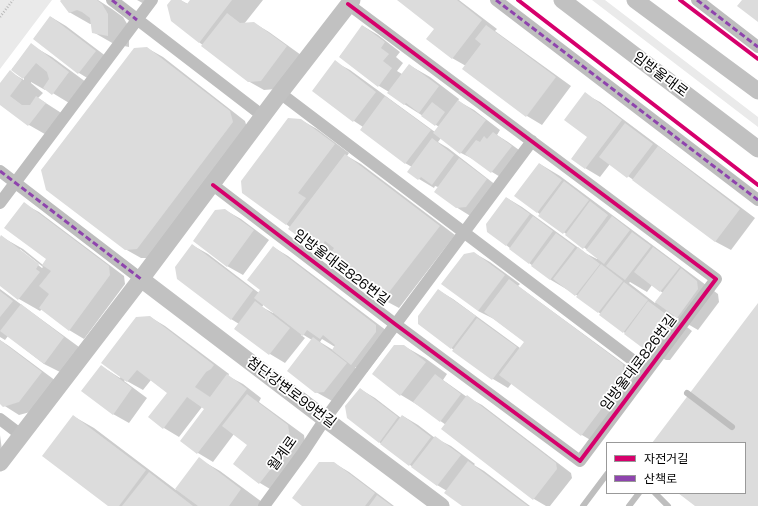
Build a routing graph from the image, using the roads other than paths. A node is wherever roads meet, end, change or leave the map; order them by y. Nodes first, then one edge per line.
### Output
1 (112, 0) edge
2 (152, 0) edge
3 (496, 0) edge
4 (562, 0) edge
5 (635, 0) edge
6 (697, 0) edge
7 (350, 2) edge
8 (138, 20) junction
9 (758, 47) edge
10 (758, 91) edge
11 (280, 93) junction
12 (263, 116) junction
13 (532, 141) junction
14 (758, 149) edge
15 (0, 171) edge
16 (16, 182) junction
17 (213, 185) junction
18 (758, 200) edge
19 (0, 203) edge
20 (464, 232) junction
21 (141, 279) junction
22 (395, 324) junction
23 (647, 371) junction
24 (687, 393) dead end
25 (0, 419) edge
26 (325, 419) junction
27 (732, 427) dead end
28 (21, 435) junction
29 (0, 463) edge
30 (606, 475) edge
31 (638, 494) edge
32 (656, 494) edge
33 (264, 506) edge
34 (440, 506) edge
35 (583, 506) edge
36 (629, 506) edge
37 (668, 506) edge

1 - 8 street
2 - 8 street
3 - 18 street
4 - 14 street, 임방울대로
5 - 10 street
6 - 9 street
7 - 11 street, 임방울대로826번길
7 - 13 street, 임방울대로826번길
8 - 12 street
8 - 16 street
11 - 12 street, 임방울대로826번길
11 - 20 street, 임방울대로826번길
12 - 17 street, 임방울대로826번길
13 - 20 street, 임방울대로826번길
13 - 23 street, 임방울대로826번길
15 - 16 street
16 - 19 street
16 - 21 street
17 - 21 street, 임방울대로826번길
17 - 22 street, 임방울대로826번길
20 - 22 street, 임방울대로826번길
20 - 23 street, 임방울대로826번길
21 - 26 street, 첨단강변로99번길
21 - 28 street, 임방울대로826번길
22 - 23 street, 임방울대로826번길
22 - 26 street, 임방울대로826번길
24 - 27 lane
25 - 28 street
26 - 33 street, 월계로
26 - 34 street, 첨단강변로99번길
28 - 29 street, 임방울대로826번길
30 - 35 lane
31 - 36 lane
32 - 37 lane

